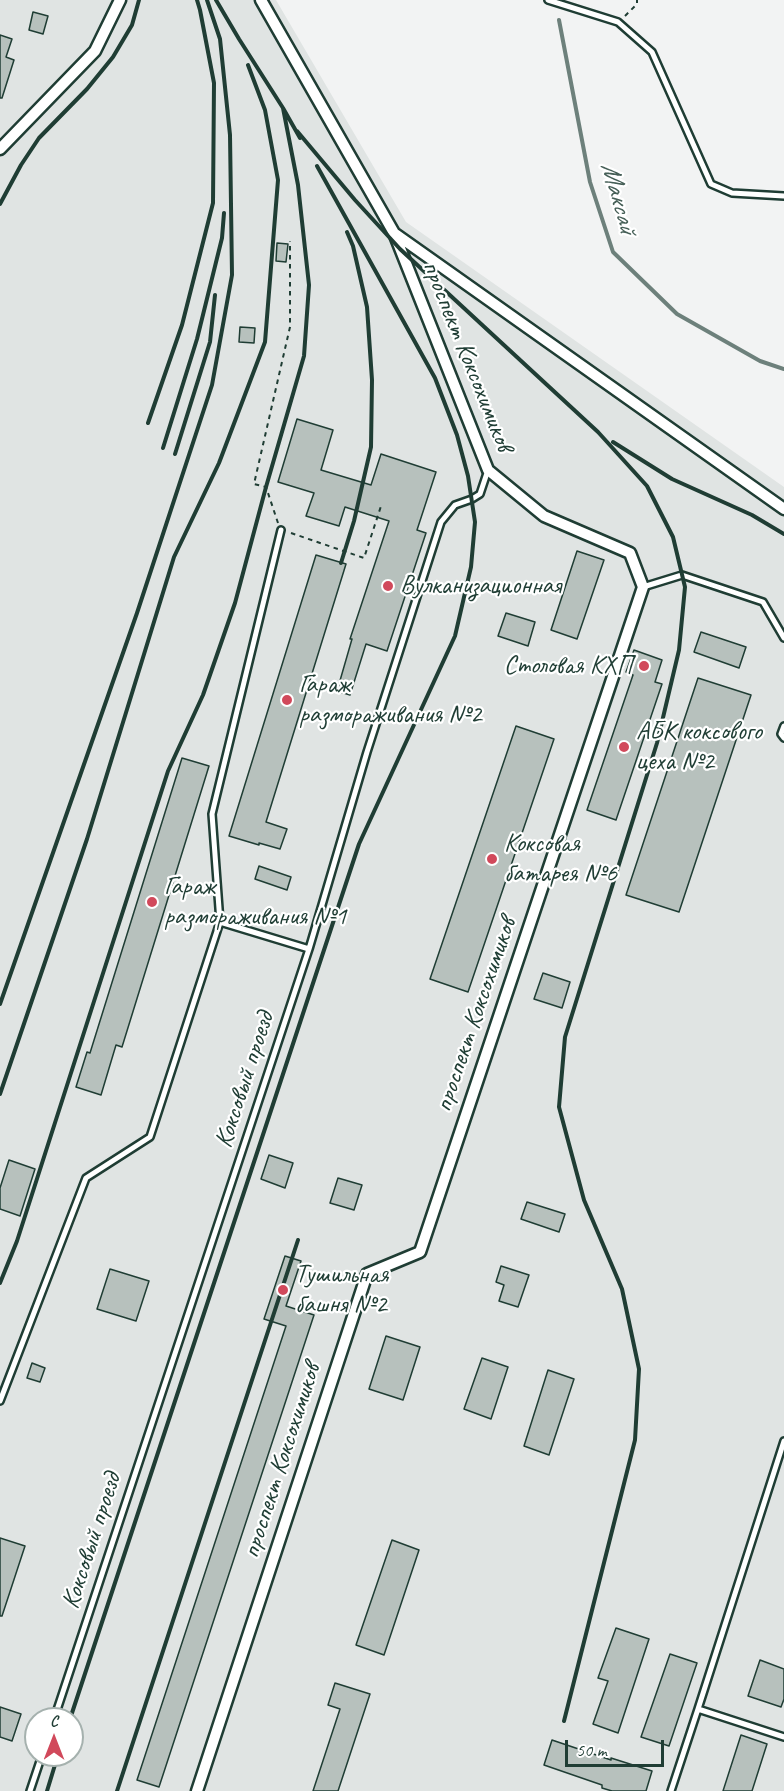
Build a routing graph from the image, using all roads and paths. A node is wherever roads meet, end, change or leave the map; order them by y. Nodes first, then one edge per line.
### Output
1 (120, 0) edge
2 (261, 0) edge
3 (548, 0) edge
4 (637, 0) edge
5 (618, 22) junction
6 (0, 149) edge
7 (784, 196) edge
8 (394, 233) junction
9 (290, 241) dead end
10 (488, 470) junction
11 (382, 503) dead end
12 (784, 508) edge
13 (281, 530) junction
14 (643, 587) junction
15 (784, 638) edge
16 (784, 726) edge
17 (784, 738) edge
18 (220, 922) junction
19 (309, 949) junction
20 (0, 1401) edge
21 (784, 1441) edge
22 (58, 1707) edge
23 (698, 1709) junction
24 (784, 1737) edge
25 (38, 1767) edge
26 (30, 1791) edge
27 (197, 1791) edge
28 (671, 1791) edge

1 - 6 street
2 - 8 street, проспект Коксохимиков
3 - 5 lane
4 - 5 path
5 - 7 lane
8 - 10 street, проспект Коксохимиков
8 - 12 street
9 - 13 path
10 - 14 street, проспект Коксохимиков
10 - 19 lane, Коксовый проезд
11 - 13 path
13 - 18 lane
14 - 15 lane
14 - 27 street, проспект Коксохимиков
16 - 17 lane
18 - 19 lane
18 - 20 lane
19 - 22 lane, Коксовый проезд
21 - 23 lane
23 - 24 lane
23 - 28 lane
25 - 26 lane

